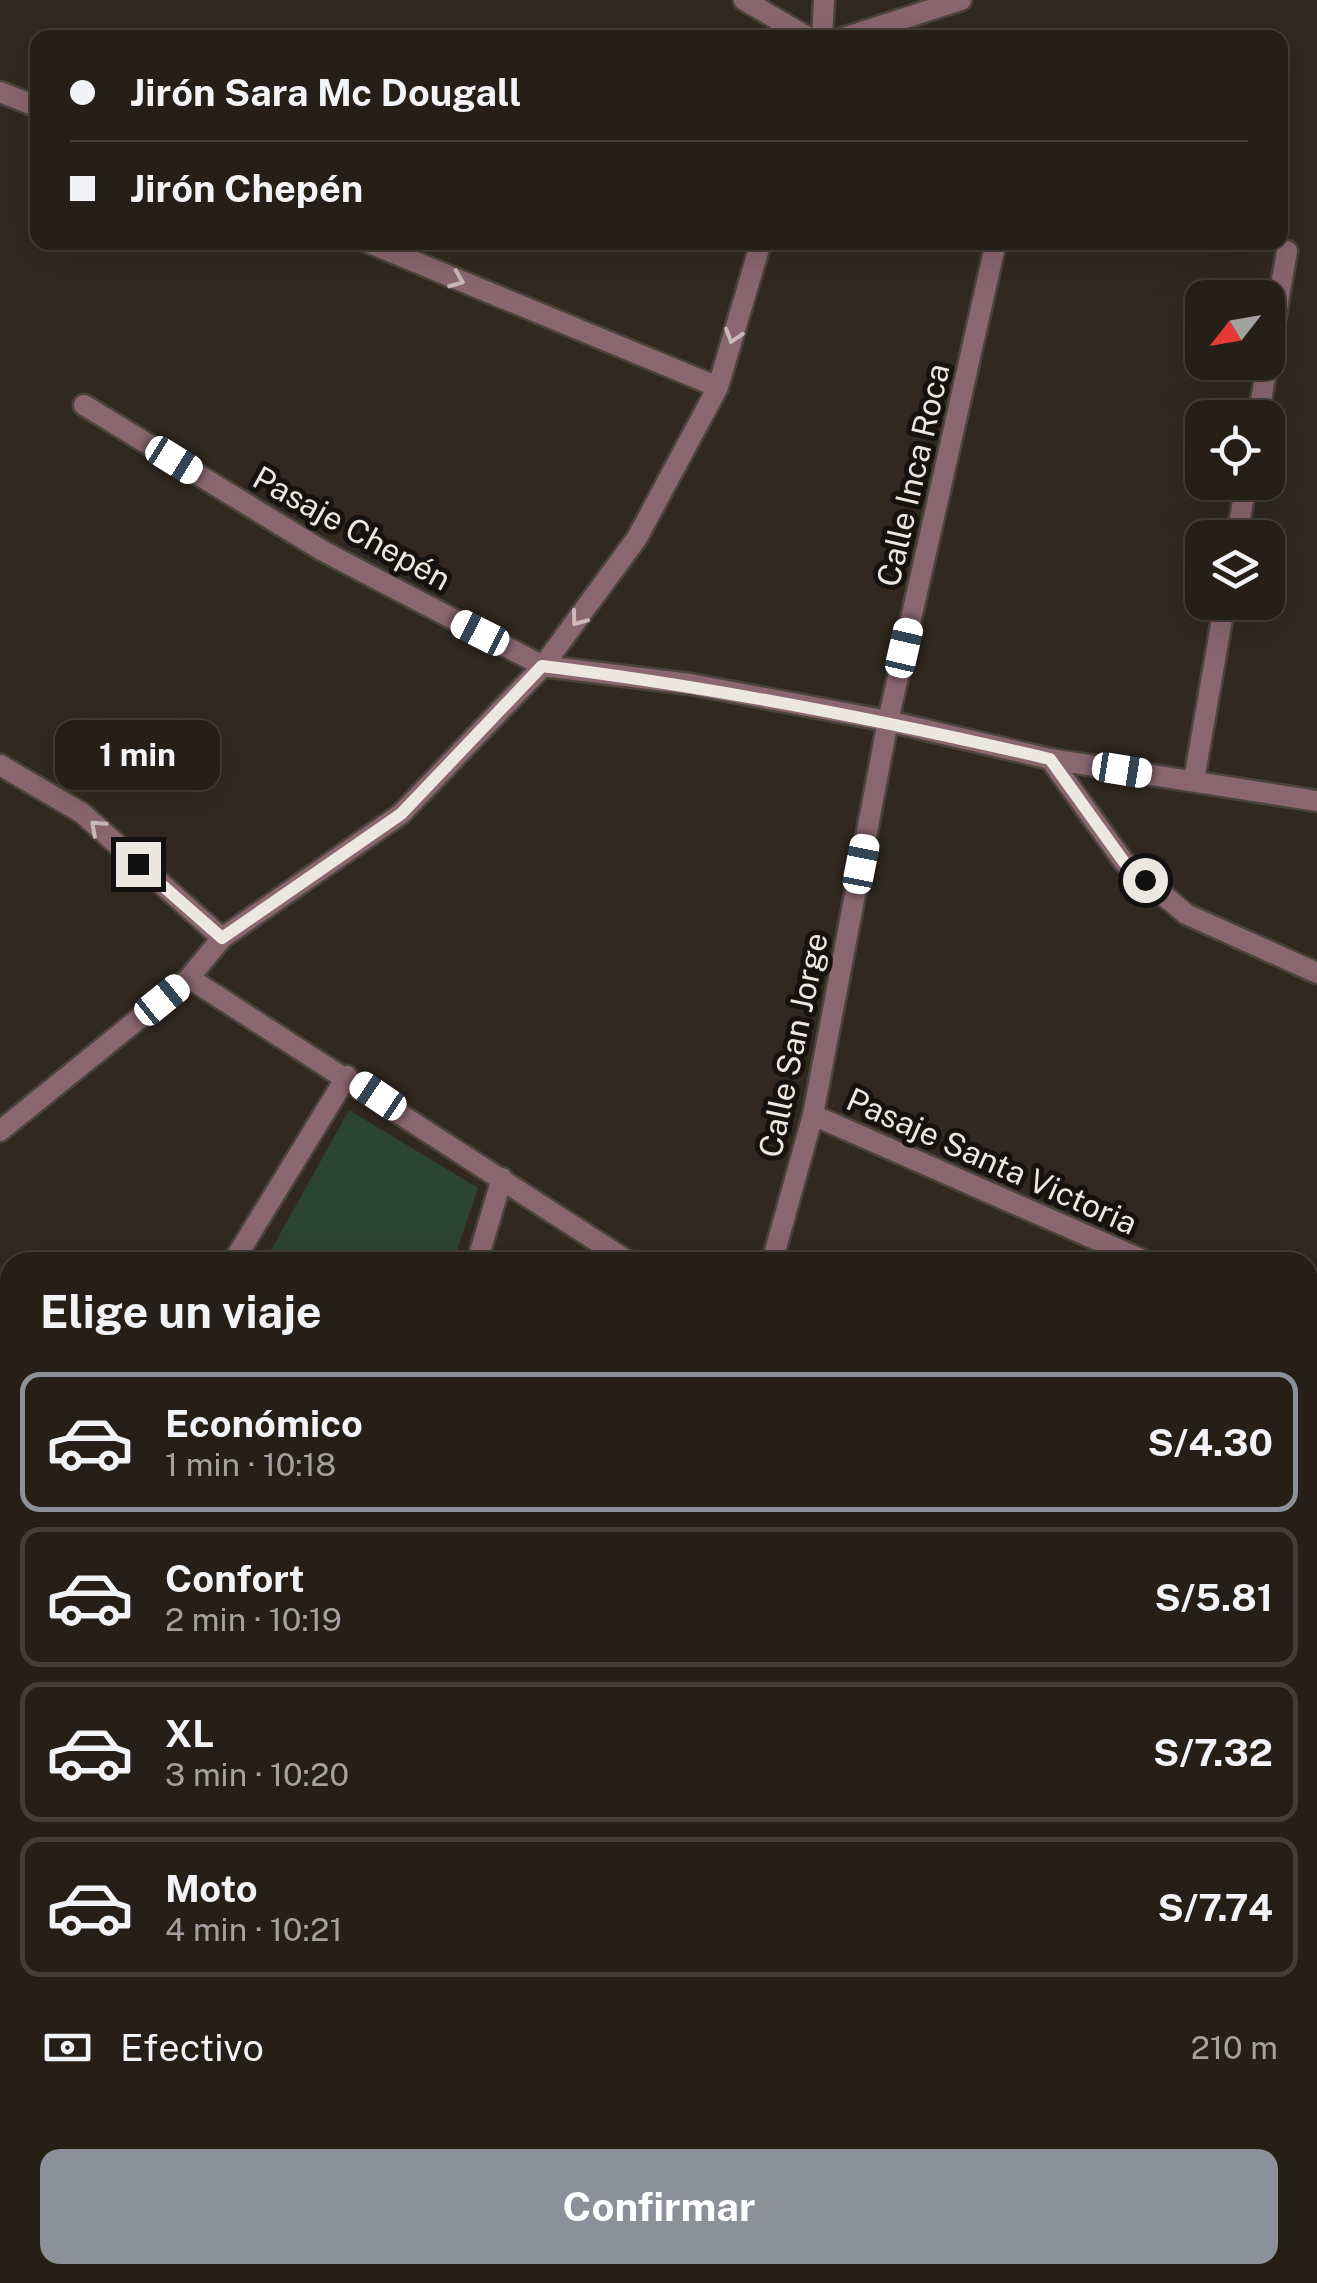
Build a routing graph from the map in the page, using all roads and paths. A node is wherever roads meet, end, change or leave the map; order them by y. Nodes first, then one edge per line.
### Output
1 (744, 0) edge
2 (824, 0) edge
3 (961, 0) edge
4 (795, 30) edge
5 (822, 30) edge
6 (868, 30) edge
7 (0, 92) edge
8 (30, 104) edge
9 (386, 250) edge
10 (759, 250) edge
11 (994, 250) edge
12 (1288, 251) dead end
13 (718, 386) junction
14 (1261, 400) edge
15 (84, 404) dead end
16 (1222, 620) edge
17 (542, 666) junction
18 (888, 721) junction
19 (1050, 759) junction
20 (0, 764) edge
21 (1194, 780) junction
22 (1317, 801) edge
23 (222, 938) junction
24 (1317, 973) edge
25 (189, 978) junction
26 (347, 1076) junction
27 (814, 1114) junction
28 (0, 1131) edge
29 (502, 1178) junction
30 (239, 1252) edge
31 (480, 1252) edge
32 (614, 1252) edge
33 (775, 1252) edge
34 (1111, 1252) edge

1 - 4 street
2 - 5 street
3 - 6 street
7 - 8 street
9 -> 13 street
10 -> 13 street
11 - 18 street, Calle Inca Roca
12 - 14 street
13 -> 17 street
15 - 17 street, Pasaje Chepén
16 - 21 street
17 - 18 street
17 - 23 street
18 - 19 street
18 - 27 street, Calle San Jorge
19 - 21 street
19 - 24 street
23 -> 20 street
21 - 22 street
23 - 25 street
25 - 26 street
25 - 28 street
26 - 29 street
26 - 30 street
27 - 33 street, Calle San Jorge
27 - 34 street, Pasaje Santa Victoria
29 - 31 street
29 - 32 street

